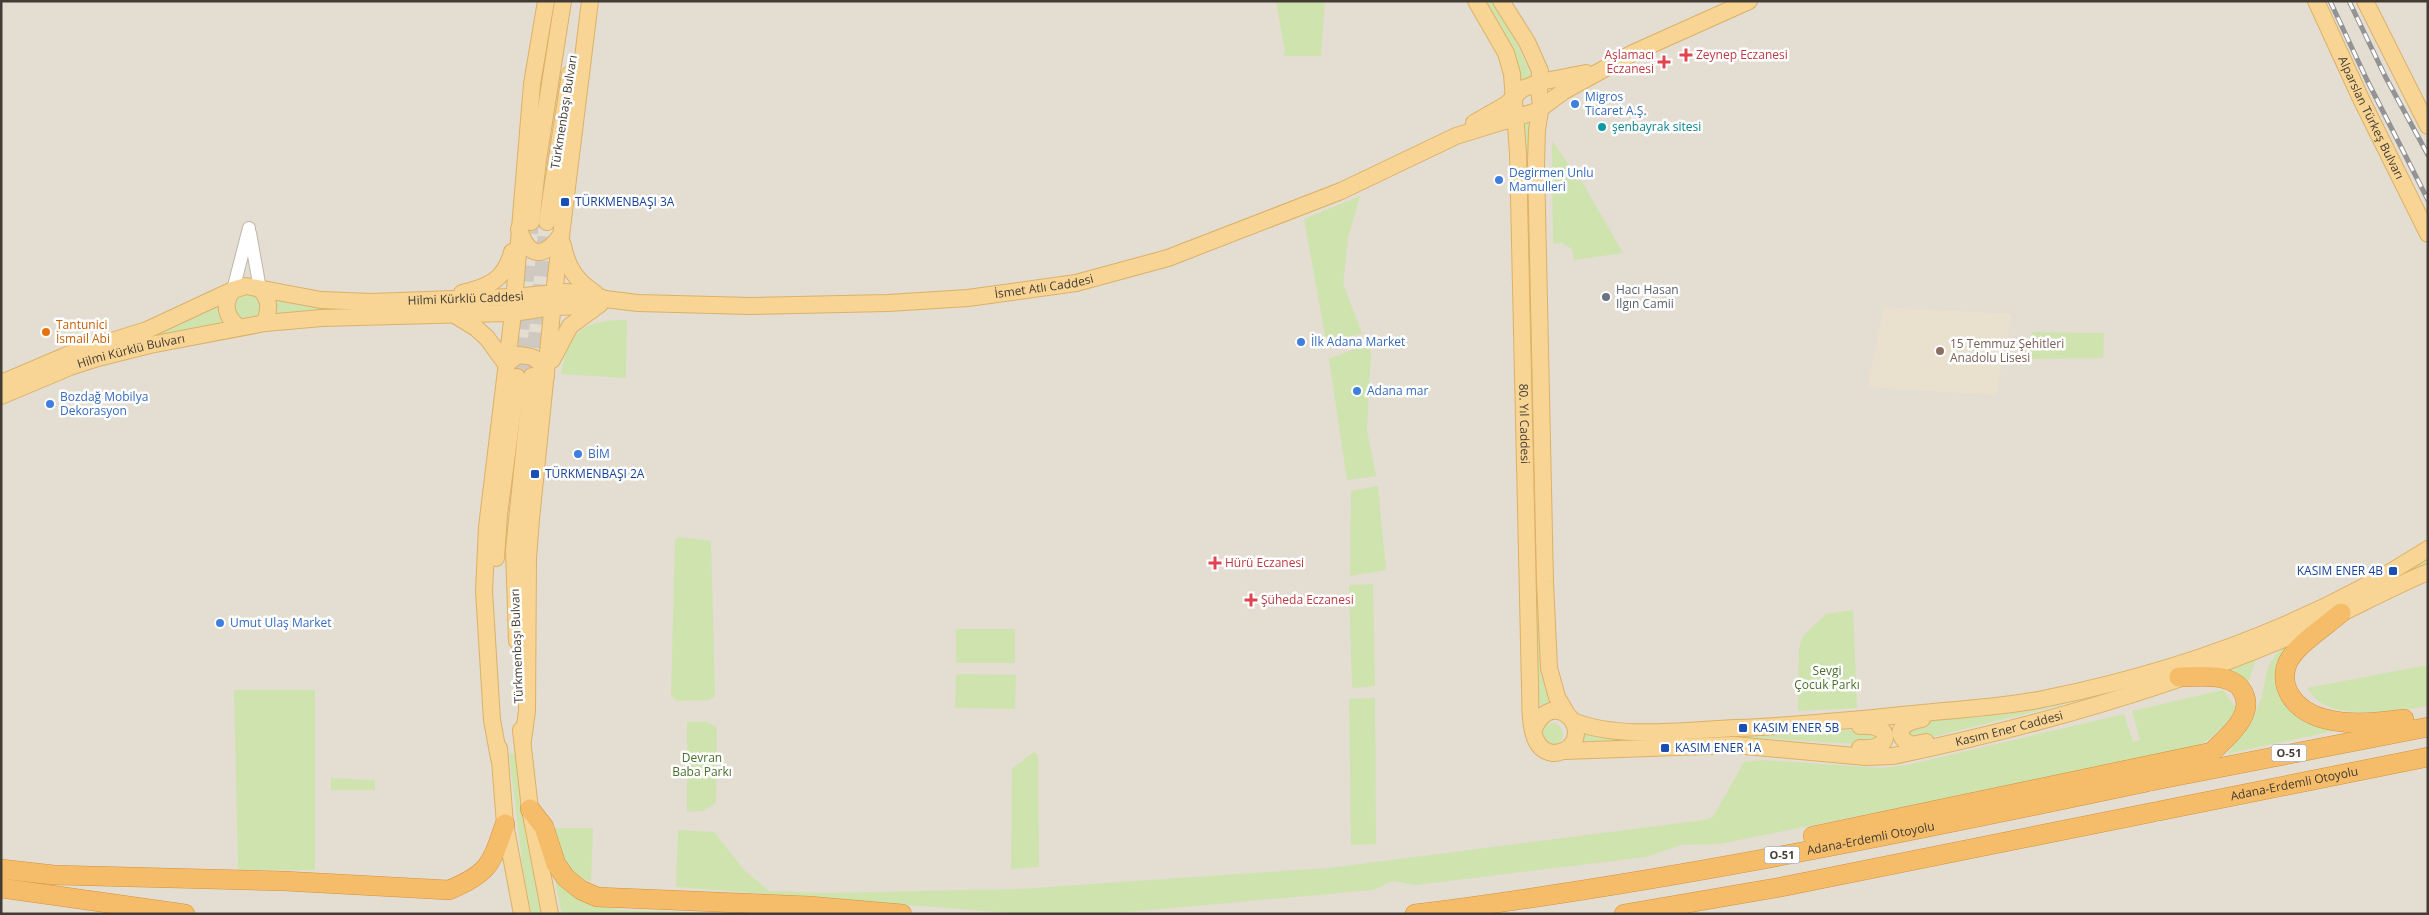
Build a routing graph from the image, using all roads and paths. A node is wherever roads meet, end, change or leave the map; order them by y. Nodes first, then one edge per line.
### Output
1 (546, 1) edge
2 (564, 1) edge
3 (580, 1) edge
4 (590, 1) edge
5 (1476, 1) edge
6 (1501, 1) edge
7 (1749, 1) edge
8 (2316, 1) edge
9 (2365, 1) edge
10 (1602, 69) junction
11 (1540, 82) junction
12 (1514, 98) junction
13 (1541, 106) junction
14 (1514, 117) junction
15 (2428, 126) edge
16 (1456, 136) junction
17 (532, 224) junction
18 (2428, 234) edge
19 (561, 236) junction
20 (260, 289) junction
21 (233, 290) junction
22 (439, 299) junction
23 (605, 299) junction
24 (553, 300) junction
25 (513, 305) junction
26 (453, 314) junction
27 (265, 323) junction
28 (238, 328) junction
29 (506, 364) junction
30 (532, 377) junction
31 (1, 383) edge
32 (1, 396) edge
33 (2428, 549) edge
34 (2428, 572) edge
35 (2341, 613) junction
36 (2179, 677) junction
37 (2100, 686) junction
38 (2111, 700) junction
39 (2428, 716) edge
40 (1570, 718) junction
41 (2428, 727) edge
42 (1715, 729) junction
43 (1534, 732) junction
44 (1716, 746) junction
45 (1564, 751) junction
46 (2427, 757) edge
47 (499, 758) junction
48 (530, 809) junction
49 (505, 824) junction
50 (1, 869) edge
51 (1653, 878) junction
52 (1, 888) edge
53 (550, 913) edge
54 (185, 914) edge
55 (522, 914) edge
56 (902, 914) edge
57 (1415, 914) edge
58 (1624, 914) edge

1 - 17 main road
2 - 17 main road, Türkmenbaşı Bulvarı
3 - 17 main road, Türkmenbaşı Bulvarı
4 - 19 main road
5 - 12 main road
6 - 11 main road
7 - 10 main road
8 - 18 main road, Alparslan Türkeş Bulvarı
9 - 15 main road
10 - 11 main road
10 - 13 main road
11 - 12 main road, İsmet Atlı Caddesi
11 - 13 main road, 80. Yıl Caddesi
12 - 14 main road, 80. Yıl Caddesi
12 - 16 main road, İsmet Atlı Caddesi
13 - 14 main road, İsmet Atlı Caddesi
13 - 40 main road, 80. Yıl Caddesi
14 - 16 main road, İsmet Atlı Caddesi
14 - 43 main road, 80. Yıl Caddesi
16 - 23 main road, İsmet Atlı Caddesi
17 - 19 main road
17 - 22 main road
17 - 25 main road
19 - 23 main road
19 - 24 main road
20 - 21 main road, Hilmi Kürklü Caddesi
20 - 21 street
20 - 22 main road, Hilmi Kürklü Caddesi
20 - 27 main road
21 - 28 main road
21 - 31 main road, Hilmi Kürklü Caddesi
22 - 25 main road, Hilmi Kürklü Caddesi
23 - 24 main road, Hilmi Kürklü Caddesi
23 - 30 main road
24 - 25 main road, Hilmi Kürklü Caddesi
24 - 30 main road
25 - 26 main road, Hilmi Kürklü Caddesi
25 - 29 main road
26 - 27 main road, Hilmi Kürklü Caddesi
26 - 29 main road
27 - 28 main road, Hilmi Kürklü Bulvarı
28 - 32 main road, Hilmi Kürklü Bulvarı
29 - 30 main road
29 - 47 main road
30 - 47 main road, Türkmenbaşı Bulvarı
30 - 48 main road, Türkmenbaşı Bulvarı
33 - 37 main road, Kasım Ener Caddesi
34 - 35 main road, Kasım Ener Caddesi
35 - 36 main road, Kasım Ener Caddesi
35 - 39 highway
36 - 38 main road, Kasım Ener Caddesi
36 - 51 highway
37 - 38 main road
37 - 42 main road, Kasım Ener Caddesi
38 - 44 main road, Kasım Ener Caddesi
40 - 42 main road, Kasım Ener Caddesi
40 - 43 main road
40 - 45 main road
41 - 51 highway, Adana-Erdemli Otoyolu / O-51
42 - 44 main road
43 - 45 main road
44 - 45 main road, Kasım Ener Caddesi
46 - 58 highway, Adana-Erdemli Otoyolu
47 - 49 main road, Türkmenbaşı Bulvarı
48 - 53 main road, Türkmenbaşı Bulvarı
48 - 56 highway
49 - 50 highway
49 - 55 main road, Türkmenbaşı Bulvarı
51 - 57 highway, Adana-Erdemli Otoyolu / O-51
52 - 54 highway

